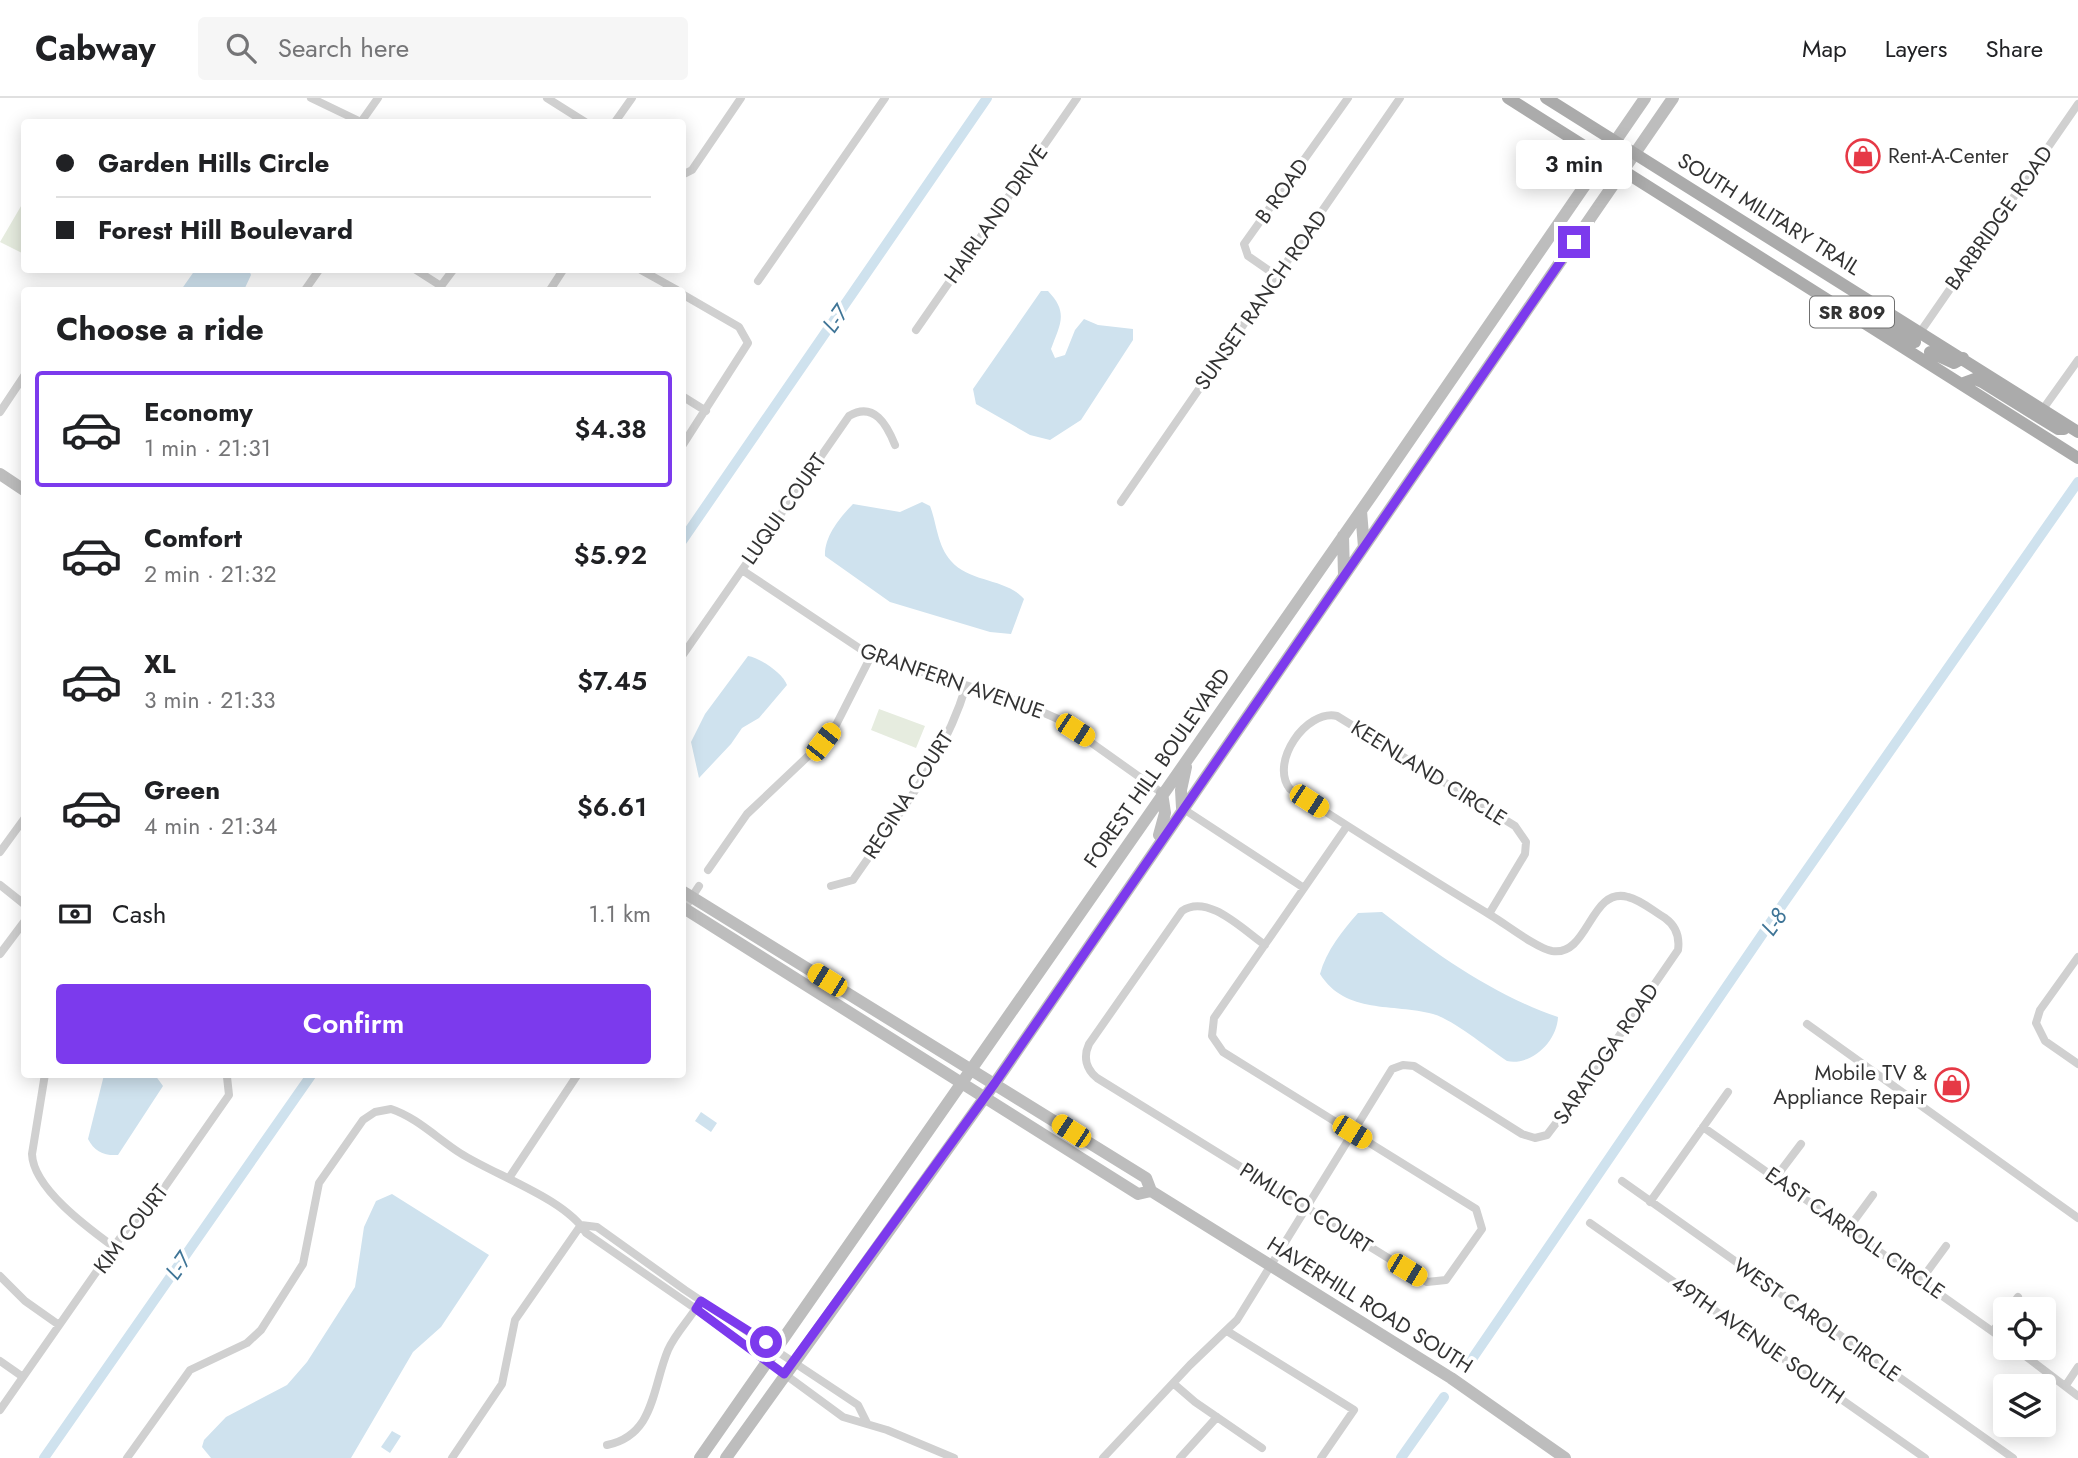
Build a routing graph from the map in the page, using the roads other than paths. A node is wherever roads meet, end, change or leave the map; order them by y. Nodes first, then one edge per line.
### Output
1 (311, 98) edge
2 (378, 98) edge
3 (547, 98) edge
4 (632, 98) edge
5 (741, 98) edge
6 (885, 98) edge
7 (1077, 98) edge
8 (1348, 98) edge
9 (1508, 98) edge
10 (1546, 98) edge
11 (1645, 98) edge
12 (1673, 98) edge
13 (1397, 99) edge
14 (2078, 104) edge
15 (355, 119) edge
16 (363, 119) edge
17 (580, 119) edge
18 (617, 119) edge
19 (1615, 141) junction
20 (1634, 153) junction
21 (1604, 158) junction
22 (1623, 170) junction
23 (686, 173) edge
24 (420, 273) edge
25 (646, 273) edge
26 (1277, 276) junction
27 (758, 281) dead end
28 (439, 287) edge
29 (671, 287) edge
30 (686, 296) edge
31 (1838, 304) junction
32 (916, 330) dead end
33 (1921, 331) junction
34 (1963, 358) junction
35 (2078, 360) edge
36 (1460, 366) junction
37 (21, 380) edge
38 (1964, 383) junction
39 (686, 398) edge
40 (1462, 405) junction
41 (2043, 409) junction
42 (706, 411) junction
43 (0, 412) edge
44 (2076, 431) edge
45 (686, 440) edge
46 (895, 445) dead end
47 (2078, 458) edge
48 (0, 474) edge
49 (21, 487) edge
50 (1121, 502) dead end
51 (1361, 511) junction
52 (1343, 536) junction
53 (1364, 547) junction
54 (742, 570) junction
55 (1345, 575) junction
56 (686, 650) edge
57 (871, 656) junction
58 (966, 686) junction
59 (1192, 751) junction
60 (1163, 793) junction
61 (1182, 808) junction
62 (21, 823) edge
63 (1347, 826) junction
64 (0, 852) edge
65 (1152, 852) junction
66 (708, 870) dead end
67 (0, 885) edge
68 (831, 886) dead end
69 (1304, 888) junction
70 (687, 900) edge
71 (21, 902) edge
72 (1489, 914) junction
73 (21, 926) edge
74 (1265, 945) junction
75 (0, 954) edge
76 (2078, 957) edge
77 (1807, 1024) dead end
78 (2078, 1064) edge
79 (972, 1069) junction
80 (44, 1078) edge
81 (227, 1078) edge
82 (575, 1078) edge
83 (962, 1083) junction
84 (995, 1083) junction
85 (1728, 1093) dead end
86 (984, 1097) junction
87 (1703, 1127) junction
88 (1352, 1132) junction
89 (1801, 1144) dead end
90 (1776, 1177) junction
91 (509, 1178) junction
92 (1622, 1181) dead end
93 (1151, 1191) junction
94 (1873, 1195) dead end
95 (1650, 1202) junction
96 (1307, 1209) junction
97 (2078, 1218) edge
98 (1590, 1223) dead end
99 (581, 1225) junction
100 (1848, 1229) junction
101 (1946, 1246) dead end
102 (114, 1247) junction
103 (1271, 1265) junction
104 (0, 1276) edge
105 (1921, 1280) junction
106 (699, 1305) junction
107 (60, 1325) junction
108 (1227, 1331) junction
109 (1993, 1331) edge
110 (776, 1349) junction
111 (795, 1360) junction
112 (2032, 1360) edge
113 (0, 1361) edge
114 (767, 1362) junction
115 (2078, 1367) edge
116 (784, 1374) junction
117 (23, 1377) junction
118 (1173, 1382) junction
119 (2066, 1385) junction
120 (2078, 1396) edge
121 (0, 1410) edge
122 (1217, 1417) junction
123 (867, 1423) junction
124 (607, 1445) dead end
125 (1262, 1448) dead end
126 (127, 1458) edge
127 (452, 1458) edge
128 (700, 1458) edge
129 (726, 1458) edge
130 (954, 1458) edge
131 (1103, 1458) edge
132 (1180, 1458) edge
133 (1321, 1458) edge
134 (1565, 1458) edge
135 (1925, 1458) edge
136 (2012, 1458) edge

1 - 15 street
2 - 16 street
3 - 17 street
4 - 18 street
5 - 23 street
6 - 27 street
7 - 32 street, HAIRLAND DRIVE
8 - 26 street, B ROAD
9 - 21 main road, SOUTH MILITARY TRAIL / SR 809
10 - 19 main road, SOUTH MILITARY TRAIL / SR 809
11 - 19 main road, FOREST HILL BOULEVARD
12 - 20 main road, FOREST HILL BOULEVARD
13 - 26 street, SUNSET RANCH ROAD
14 - 33 street, BARBRIDGE ROAD
19 - 20 main road, SOUTH MILITARY TRAIL / SR 809
19 - 21 main road, FOREST HILL BOULEVARD
20 - 22 main road, FOREST HILL BOULEVARD
20 - 33 main road, SOUTH MILITARY TRAIL / SR 809
21 - 22 main road, SOUTH MILITARY TRAIL / SR 809
21 - 36 main road, FOREST HILL BOULEVARD
22 - 31 main road, SOUTH MILITARY TRAIL / SR 809
22 - 40 main road, FOREST HILL BOULEVARD
24 - 28 street
25 - 29 street
26 - 50 street, SUNSET RANCH ROAD
30 - 42 street
31 - 34 main road
31 - 38 main road, SOUTH MILITARY TRAIL / SR 809
33 - 34 main road, SOUTH MILITARY TRAIL / SR 809
34 - 41 main road, SOUTH MILITARY TRAIL / SR 809
35 - 41 street
36 - 40 main road
36 - 51 main road, FOREST HILL BOULEVARD
37 - 43 street
38 - 44 main road
38 - 47 main road, SOUTH MILITARY TRAIL / SR 809
39 - 42 street
40 - 53 main road, FOREST HILL BOULEVARD
41 - 44 main road, SOUTH MILITARY TRAIL / SR 809
42 - 45 street
46 - 54 street, LUQUI COURT
48 - 49 main road
51 - 52 main road, FOREST HILL BOULEVARD
51 - 53 main road
52 - 55 main road
52 - 59 main road, FOREST HILL BOULEVARD
53 - 55 main road, FOREST HILL BOULEVARD
54 - 56 street, LUQUI COURT
54 - 57 street, GRANFERN AVENUE
55 - 61 main road, FOREST HILL BOULEVARD
57 - 58 street, GRANFERN AVENUE
57 - 66 street
58 - 60 street, GRANFERN AVENUE
58 - 68 street, REGINA COURT
59 - 60 main road, FOREST HILL BOULEVARD
59 - 61 main road
60 - 65 main road
60 - 79 main road, FOREST HILL BOULEVARD
61 - 65 main road, FOREST HILL BOULEVARD
61 - 69 street
62 - 64 street
63 - 69 street, PIMLICO COURT
63 - 72 street
63 - 72 street, KEENLAND CIRCLE
65 - 84 main road, FOREST HILL BOULEVARD
67 - 71 street
69 - 74 street, PIMLICO COURT
70 - 79 main road, HAVERHILL ROAD SOUTH
70 - 83 main road, HAVERHILL ROAD SOUTH
72 - 88 street, SARATOGA ROAD
73 - 75 street
74 - 88 street, PIMLICO COURT
74 - 96 street, PIMLICO COURT
76 - 78 street
77 - 97 street
79 - 83 main road, FOREST HILL BOULEVARD
79 - 84 main road, HAVERHILL ROAD SOUTH
80 - 102 street
81 - 102 street, KIM COURT
82 - 91 street
83 - 86 main road, HAVERHILL ROAD SOUTH
83 - 110 main road, FOREST HILL BOULEVARD
84 - 86 main road, FOREST HILL BOULEVARD
84 - 93 main road, HAVERHILL ROAD SOUTH
85 - 87 street
86 - 93 main road, HAVERHILL ROAD SOUTH
86 - 111 main road, FOREST HILL BOULEVARD
87 - 90 street, EAST CARROLL CIRCLE
87 - 95 street
88 - 96 street, SARATOGA ROAD
88 - 96 street, PIMLICO COURT
89 - 90 street
90 - 100 street, EAST CARROLL CIRCLE
91 - 99 street
91 - 126 street
92 - 95 street, WEST CAROL CIRCLE
93 - 103 main road, HAVERHILL ROAD SOUTH
94 - 100 street
95 - 136 street, WEST CAROL CIRCLE
96 - 103 street, SARATOGA ROAD
98 - 135 street, 49TH AVENUE SOUTH
99 - 106 street
99 - 127 street
100 - 105 street, EAST CARROLL CIRCLE
101 - 105 street
102 - 107 street, KIM COURT
103 - 108 street, SARATOGA ROAD
103 - 134 main road, HAVERHILL ROAD SOUTH
104 - 107 street
105 - 109 street, EAST CARROLL CIRCLE
106 - 110 street
106 - 114 street
106 - 124 street
107 - 117 street, KIM COURT
108 - 118 street, SARATOGA ROAD
108 - 133 street
110 - 111 street
110 - 114 main road, FOREST HILL BOULEVARD
111 - 116 main road, FOREST HILL BOULEVARD
111 - 123 street
112 - 119 street
113 - 117 street
114 - 116 street
114 - 128 main road, FOREST HILL BOULEVARD
115 - 119 street
116 - 123 street
116 - 129 main road, FOREST HILL BOULEVARD
117 - 121 street, KIM COURT
118 - 122 street
118 - 131 street, SARATOGA ROAD
119 - 120 street
122 - 125 street
122 - 132 street
123 - 130 street

